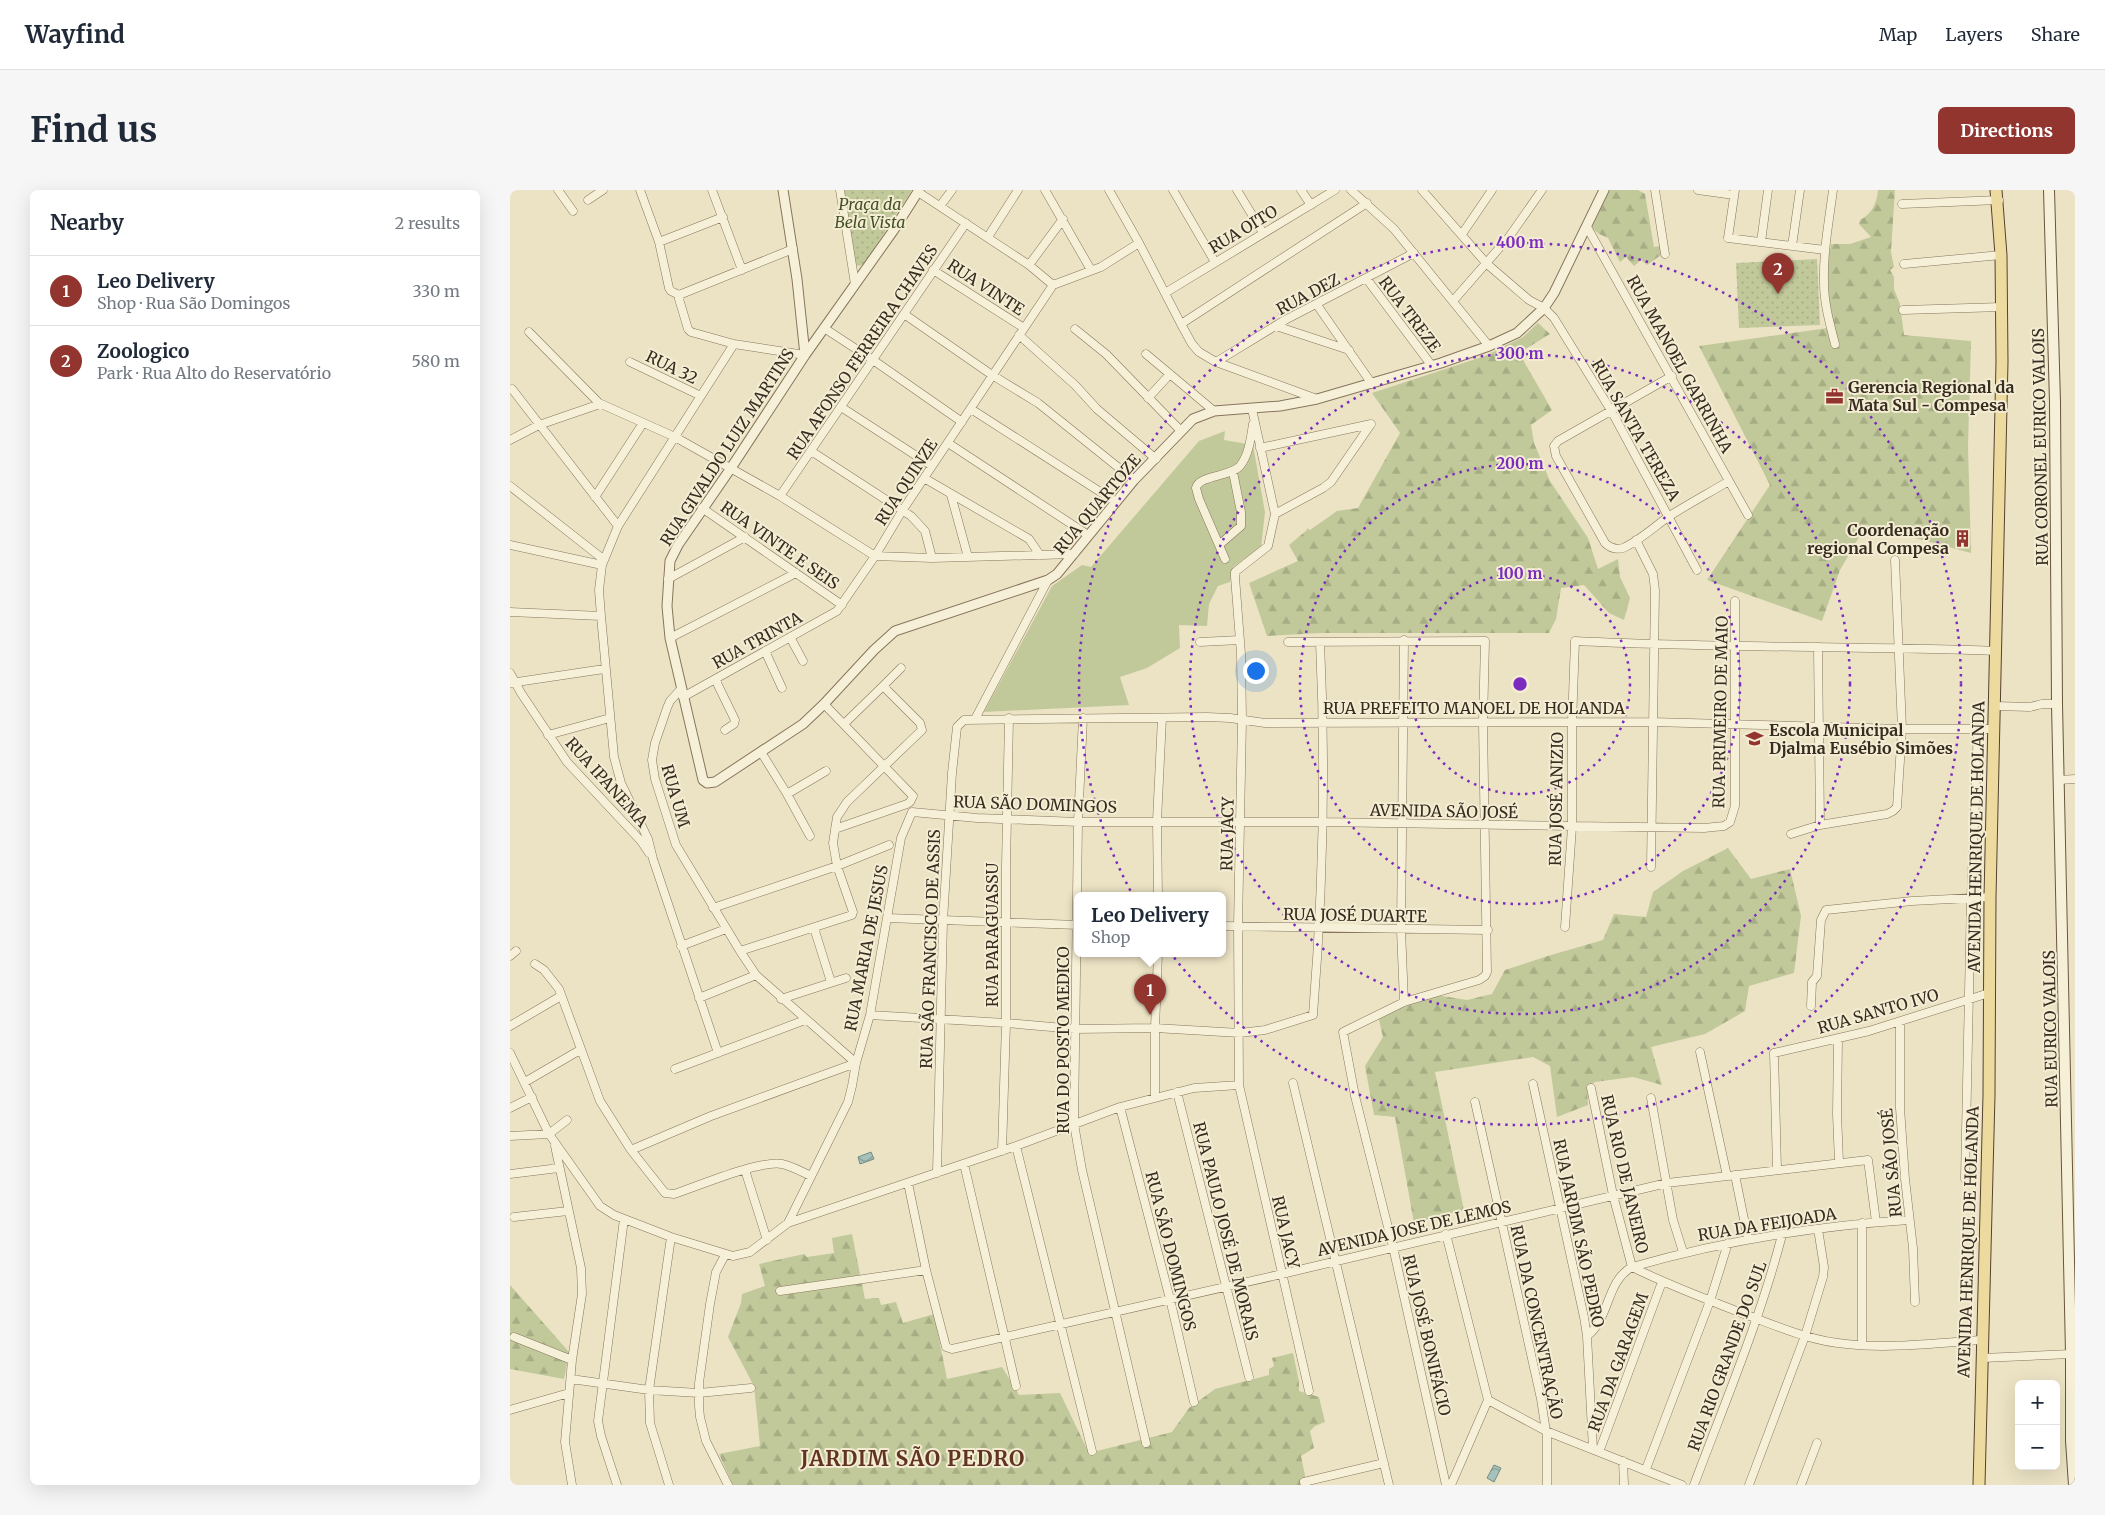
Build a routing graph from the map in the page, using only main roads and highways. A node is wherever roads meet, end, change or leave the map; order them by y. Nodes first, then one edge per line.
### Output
1 (2049, 190) edge
2 (1997, 195) edge
3 (2057, 704) joint
4 (2073, 1441) edge
5 (1978, 1485) edge
6 (2074, 1485) edge

1 - 3 main road, RUA CORONEL EURICO VALOIS
2 - 5 main road, AVENIDA HENRIQUE DE HOLANDA
3 - 4 main road, RUA EURICO VALOIS
4 - 6 main road

